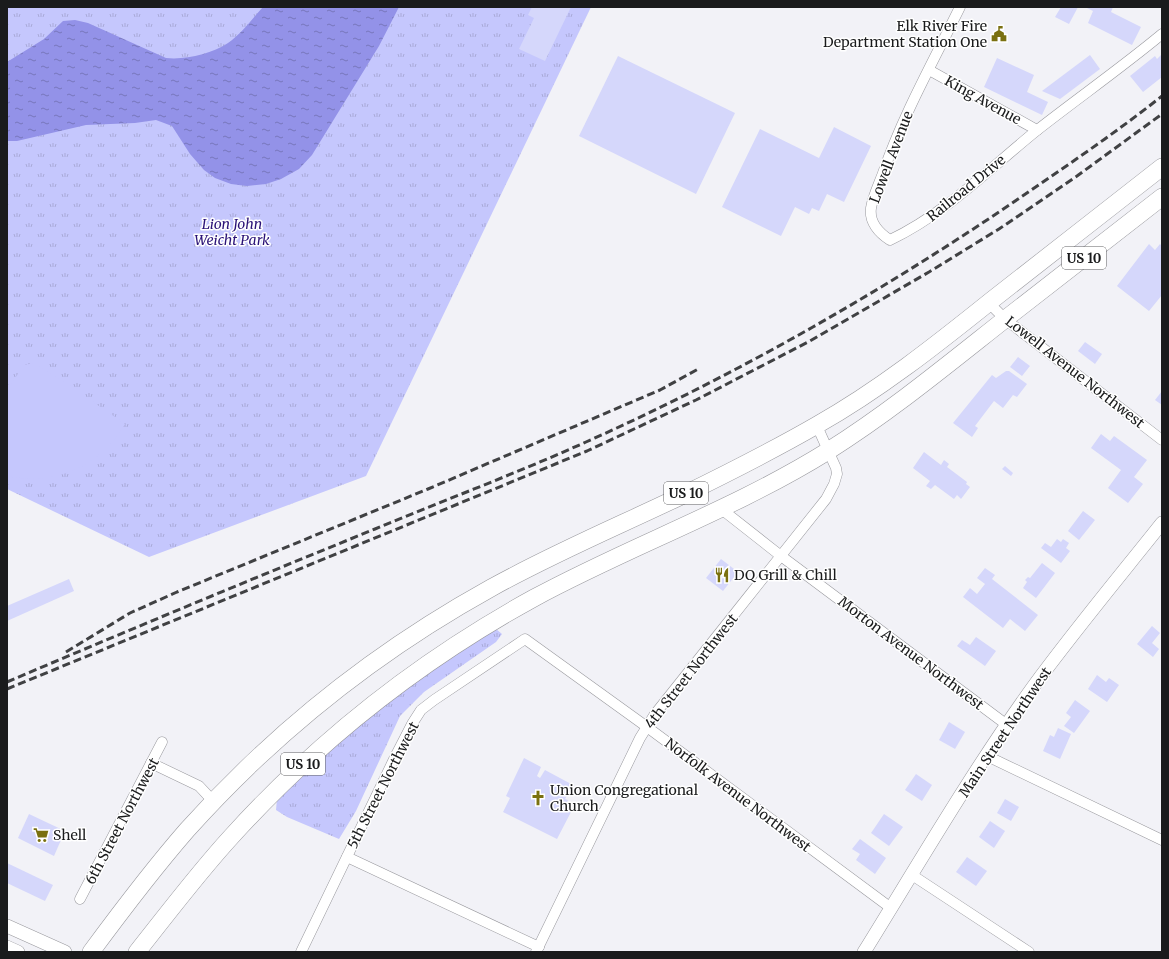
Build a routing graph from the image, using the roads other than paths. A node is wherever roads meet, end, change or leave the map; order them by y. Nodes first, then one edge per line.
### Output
1 (960, 7) edge
2 (1162, 34) edge
3 (929, 70) junction
4 (1037, 130) junction
5 (1162, 167) edge
6 (1162, 197) edge
7 (890, 240) joint
8 (989, 303) junction
9 (1005, 319) junction
10 (817, 426) junction
11 (1162, 440) edge
12 (828, 451) junction
13 (720, 508) junction
14 (1162, 523) edge
15 (782, 556) junction
16 (525, 639) joint
17 (1007, 725) junction
18 (647, 727) junction
19 (162, 742) dead end
20 (987, 756) junction
21 (151, 763) junction
22 (214, 801) junction
23 (1162, 840) edge
24 (347, 857) junction
25 (912, 875) junction
26 (80, 899) dead end
27 (891, 908) junction
28 (7, 926) edge
29 (538, 949) edge
30 (65, 952) edge
31 (91, 952) edge
32 (137, 952) edge
33 (301, 952) edge
34 (864, 952) edge
35 (1029, 952) edge

1 - 3 street
2 - 4 street, Railroad Drive
3 - 4 street, King Avenue
3 - 7 street, Lowell Avenue
4 - 7 street, Railroad Drive
5 - 8 highway, US 10
6 - 9 highway, US 10
8 - 9 street, Lowell Avenue Northwest
8 - 10 highway, US 10
9 - 11 street, Lowell Avenue Northwest
9 - 12 highway, US 10
10 - 12 street, 4th Street Northwest
10 - 22 highway, US 10
12 - 13 highway, US 10
12 - 15 street, 4th Street Northwest
13 - 15 street, Morton Avenue Northwest
13 - 32 highway, US 10
14 - 17 street, Main Street Northwest
15 - 17 street, Morton Avenue Northwest
15 - 18 street, 4th Street Northwest
16 - 18 street, Norfolk Avenue Northwest
16 - 24 street, 5th Street Northwest
17 - 20 street, Main Street Northwest
18 - 27 street, Norfolk Avenue Northwest
18 - 29 street, 4th Street Northwest
19 - 21 street, 6th Street Northwest
20 - 23 street
20 - 25 street, Main Street Northwest
21 - 22 street
21 - 26 street, 6th Street Northwest
22 - 31 highway, US 10
24 - 29 street
24 - 33 street, 5th Street Northwest
25 - 27 street, Main Street Northwest
25 - 35 street
27 - 34 street, Main Street Northwest
28 - 30 street

